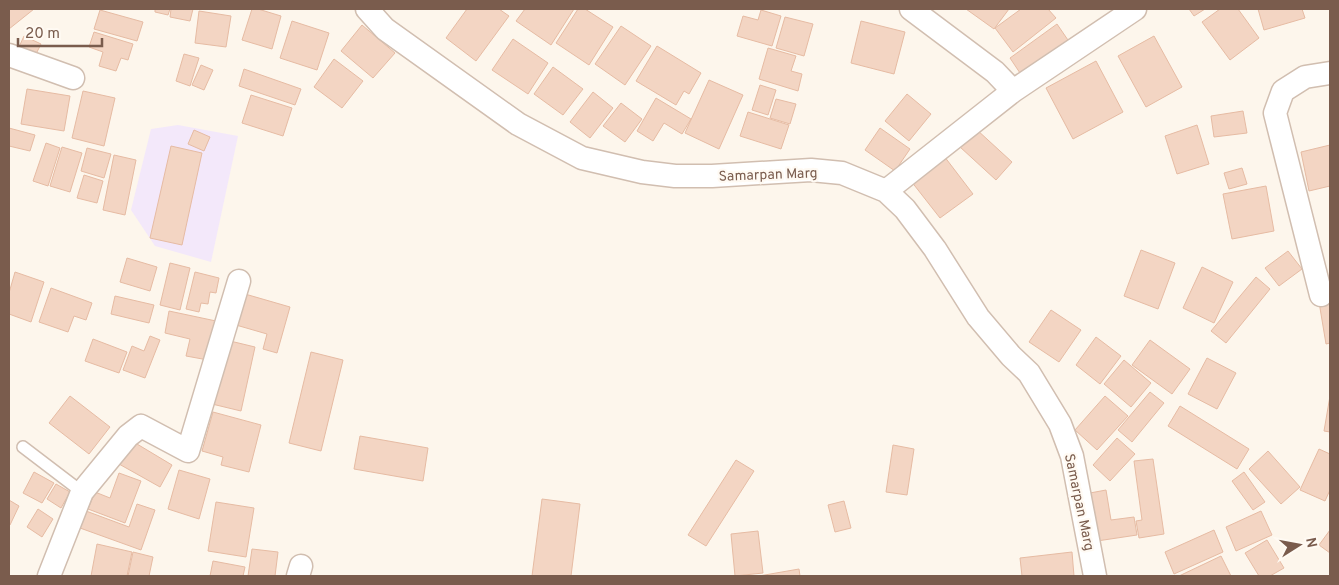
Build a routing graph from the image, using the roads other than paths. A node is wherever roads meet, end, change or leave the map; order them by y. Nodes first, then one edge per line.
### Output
1 (367, 9) edge
2 (911, 9) edge
3 (1135, 9) edge
4 (9, 56) edge
5 (1330, 73) edge
6 (73, 78) dead end
7 (1013, 91) junction
8 (886, 191) junction
9 (239, 280) dead end
10 (1321, 295) dead end
11 (23, 447) dead end
12 (82, 492) junction
13 (49, 576) edge
14 (1095, 576) edge

1 - 8 street, Samarpan Marg
2 - 7 street
3 - 7 street
4 - 6 street
5 - 10 street
7 - 8 street
8 - 14 street, Samarpan Marg
9 - 12 street
11 - 12 lane
12 - 13 street

